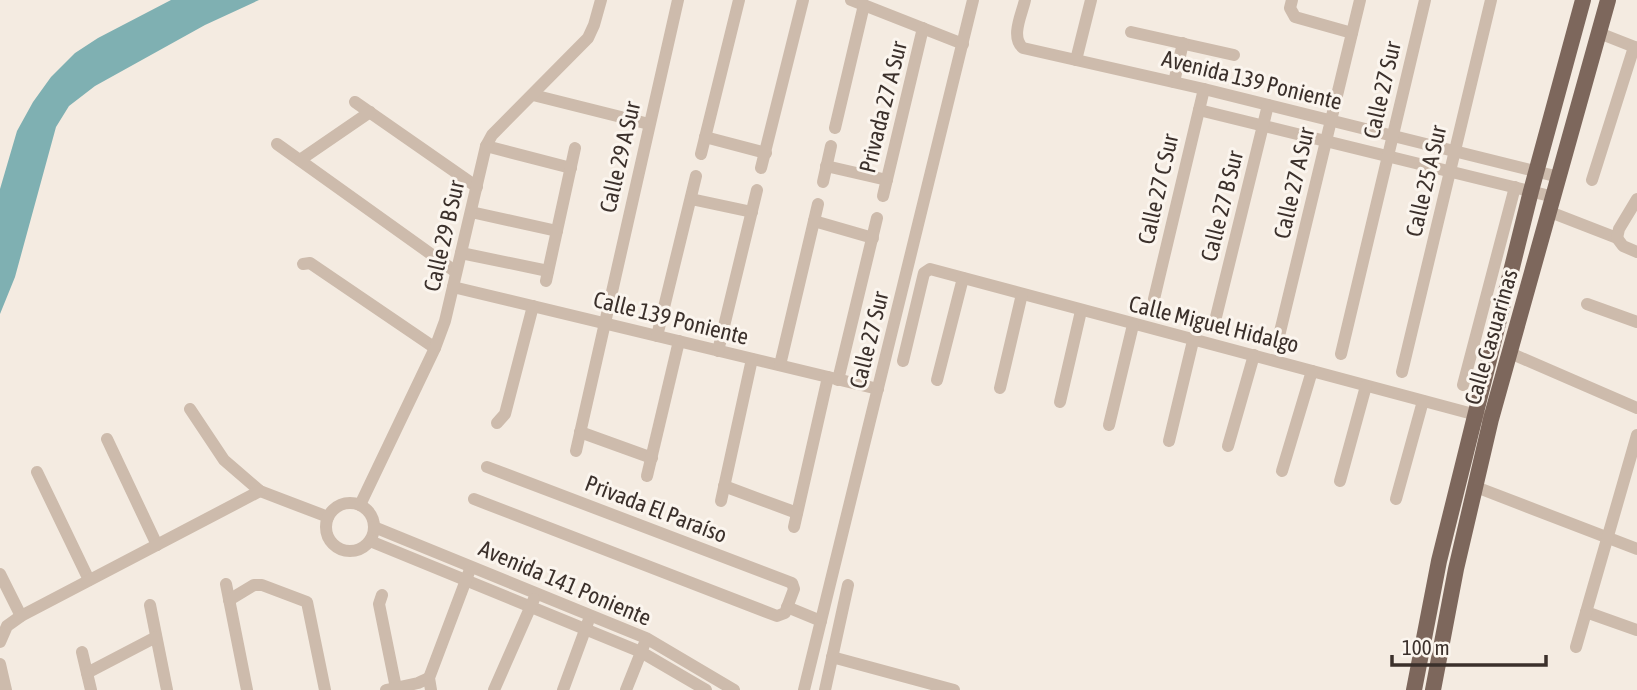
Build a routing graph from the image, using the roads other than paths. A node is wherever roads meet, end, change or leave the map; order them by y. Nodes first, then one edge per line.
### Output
1 (601, 0) edge
2 (678, 0) edge
3 (739, 0) edge
4 (803, 0) edge
5 (851, 0) edge
6 (973, 0) edge
7 (1025, 0) edge
8 (1091, 0) edge
9 (1292, 0) edge
10 (1360, 0) edge
11 (1425, 0) edge
12 (1491, 0) edge
13 (1583, 0) edge
14 (1608, 0) edge
15 (864, 5) junction
16 (923, 28) junction
17 (1130, 32) dead end
18 (1352, 33) junction
19 (1600, 33) junction
20 (1182, 43) junction
21 (963, 44) junction
22 (1636, 48) edge
23 (1234, 55) dead end
24 (1076, 60) junction
25 (1174, 82) junction
26 (1204, 89) junction
27 (533, 95) junction
28 (355, 102) dead end
29 (1268, 105) junction
30 (1199, 110) junction
31 (370, 112) junction
32 (1331, 120) junction
33 (649, 124) junction
34 (1263, 126) junction
35 (835, 128) dead end
36 (1393, 136) junction
37 (705, 137) junction
38 (1326, 141) junction
39 (277, 144) dead end
40 (486, 146) junction
41 (831, 146) dead end
42 (575, 148) dead end
43 (1455, 151) junction
44 (766, 153) junction
45 (701, 154) dead end
46 (1388, 156) junction
47 (300, 160) junction
48 (827, 166) junction
49 (761, 168) dead end
50 (571, 169) junction
51 (1450, 171) junction
52 (1536, 172) junction
53 (696, 176) dead end
54 (1559, 177) junction
55 (887, 180) junction
56 (1592, 180) dead end
57 (823, 182) dead end
58 (477, 187) junction
59 (1523, 189) junction
60 (757, 190) dead end
61 (883, 196) dead end
62 (691, 199) junction
63 (1637, 199) edge
64 (818, 204) dead end
65 (1552, 204) junction
66 (471, 212) junction
67 (752, 212) junction
68 (877, 218) dead end
69 (814, 221) junction
70 (557, 231) junction
71 (873, 238) junction
72 (1617, 238) junction
73 (1637, 251) edge
74 (461, 253) junction
75 (303, 264) dead end
76 (456, 272) junction
77 (963, 278) junction
78 (453, 287) junction
79 (1022, 295) junction
80 (1154, 299) dead end
81 (1587, 304) dead end
82 (533, 306) junction
83 (1081, 311) junction
84 (1216, 317) dead end
85 (1637, 322) edge
86 (605, 323) junction
87 (1133, 325) junction
88 (657, 336) junction
89 (1279, 336) dead end
90 (679, 341) junction
91 (1193, 341) junction
92 (435, 348) junction
93 (718, 351) junction
94 (1510, 353) junction
95 (1341, 354) dead end
96 (1254, 355) junction
97 (752, 359) junction
98 (903, 362) dead end
99 (780, 365) junction
100 (1312, 371) junction
101 (1402, 372) dead end
102 (833, 378) junction
103 (937, 380) dead end
104 (1463, 385) dead end
105 (1366, 386) junction
106 (1000, 388) dead end
107 (878, 389) junction
108 (1423, 401) junction
109 (1060, 402) dead end
110 (1637, 408) edge
111 (190, 409) dead end
112 (1483, 417) junction
113 (497, 424) dead end
114 (1110, 425) dead end
115 (580, 432) junction
116 (1637, 435) edge
117 (107, 439) dead end
118 (1169, 441) dead end
119 (1228, 446) dead end
120 (576, 451) dead end
121 (652, 458) junction
122 (488, 467) dead end
123 (1282, 471) dead end
124 (37, 472) dead end
125 (647, 476) dead end
126 (1340, 481) dead end
127 (724, 485) junction
128 (1476, 487) junction
129 (260, 491) junction
130 (474, 499) dead end
131 (1396, 499) dead end
132 (720, 501) dead end
133 (359, 505) junction
134 (797, 513) junction
135 (328, 517) junction
136 (374, 527) junction
137 (794, 527) dead end
138 (1608, 538) junction
139 (370, 541) junction
140 (157, 545) junction
141 (1637, 549) edge
142 (472, 566) junction
143 (0, 575) edge
144 (466, 579) junction
145 (89, 580) junction
146 (226, 584) dead end
147 (848, 585) dead end
148 (538, 593) junction
149 (382, 595) dead end
150 (229, 600) junction
151 (789, 604) junction
152 (150, 605) dead end
153 (531, 605) junction
154 (1586, 612) junction
155 (591, 614) junction
156 (21, 616) junction
157 (822, 617) junction
158 (4, 625) edge
159 (586, 627) junction
160 (1637, 630) edge
161 (156, 637) junction
162 (646, 638) junction
163 (0, 642) edge
164 (1576, 647) dead end
165 (82, 652) dead end
166 (641, 652) junction
167 (832, 657) junction
168 (0, 664) edge
169 (703, 671) junction
170 (87, 673) junction
171 (430, 684) edge
172 (4, 686) edge
173 (699, 688) edge
174 (391, 689) edge
175 (91, 690) edge
176 (167, 690) edge
177 (247, 690) edge
178 (325, 690) edge
179 (494, 690) edge
180 (563, 690) edge
181 (626, 690) edge
182 (734, 690) edge
183 (804, 690) edge
184 (825, 690) edge
185 (954, 690) edge
186 (1414, 690) edge
187 (1433, 690) edge

1 - 27 street, Calle 29 B Sur
2 - 33 street, Calle 29 A Sur
3 - 37 street
4 - 44 street
5 - 15 street
6 - 21 street, Calle 27 Sur
7 - 24 street, Avenida 139 Poniente
8 - 24 street
9 - 18 street
10 - 18 street, Calle 27 A Sur
11 - 36 street, Calle 27 Sur
12 - 43 street, Calle 25 A Sur
13 - 52 main road, Calle Casuarinas
14 - 19 main road, Calle Casuarinas
15 - 16 street
15 - 35 street
16 - 21 street
16 - 55 street, Privada 27 A Sur
17 - 20 street
18 - 32 street, Calle 27 A Sur
19 - 22 street
19 - 54 main road, Calle Casuarinas
20 - 23 street
20 - 25 street
21 - 107 street, Calle 27 Sur
22 - 56 street
24 - 25 street, Avenida 139 Poniente
25 - 26 street, Avenida 139 Poniente
26 - 29 street, Avenida 139 Poniente
26 - 30 street, Calle 27 C Sur
27 - 33 street
27 - 40 street, Calle 29 B Sur
28 - 31 street
29 - 32 street, Avenida 139 Poniente
29 - 34 street, Calle 27 B Sur
30 - 34 street, Avenida 139 Poniente
30 - 80 street, Calle 27 C Sur
31 - 47 street
31 - 58 street
32 - 36 street, Avenida 139 Poniente
32 - 38 street, Calle 27 A Sur
33 - 86 street, Calle 29 A Sur
34 - 38 street, Avenida 139 Poniente
34 - 84 street, Calle 27 B Sur
36 - 43 street, Avenida 139 Poniente
36 - 46 street, Calle 27 Sur
37 - 44 street
37 - 45 street
38 - 46 street, Avenida 139 Poniente
38 - 89 street, Calle 27 A Sur
39 - 47 street
40 - 50 street
40 - 58 street, Calle 29 B Sur
41 - 48 street
42 - 50 street
43 - 51 street, Calle 25 A Sur
43 - 52 street, Avenida 139 Poniente
44 - 49 street
46 - 51 street, Avenida 139 Poniente
46 - 95 street, Calle 27 Sur
47 - 76 street
48 - 55 street
48 - 57 street
50 - 70 street
51 - 59 street, Avenida 139 Poniente
51 - 101 street, Calle 25 A Sur
52 - 54 street, Avenida 139 Poniente
52 - 59 main road, Calle Casuarinas
53 - 62 street
54 - 65 main road, Calle Casuarinas
55 - 61 street, Privada 27 A Sur
58 - 66 street, Calle 29 B Sur
59 - 65 street, Avenida 139 Poniente
59 - 104 street
59 - 112 main road, Calle Casuarinas
60 - 67 street
62 - 67 street
62 - 88 street
63 - 72 street
64 - 69 street
65 - 72 street, Avenida 139 Poniente
65 - 94 main road, Calle Casuarinas
66 - 70 street
66 - 74 street, Calle 29 B Sur
67 - 93 street
68 - 71 street
69 - 71 street
69 - 99 street
70 - 74 street
71 - 102 street
72 - 73 street, Avenida 139 Poniente
74 - 76 street, Calle 29 B Sur
75 - 92 street
76 - 78 street, Calle 29 B Sur
77 - 79 street, Calle Miguel Hidalgo
77 - 98 street, Calle Miguel Hidalgo
77 - 103 street
78 - 82 street, Calle 139 Poniente
78 - 92 street, Calle 29 B Sur
79 - 83 street, Calle Miguel Hidalgo
79 - 106 street
81 - 85 street
82 - 86 street, Calle 139 Poniente
82 - 113 street
83 - 87 street, Calle Miguel Hidalgo
83 - 109 street
86 - 88 street, Calle 139 Poniente
86 - 115 street, Calle 29 A Sur
87 - 91 street, Calle Miguel Hidalgo
87 - 114 street
88 - 90 street, Calle 139 Poniente
90 - 93 street, Calle 139 Poniente
90 - 121 street
91 - 96 street, Calle Miguel Hidalgo
91 - 118 street
92 - 133 street, Calle 29 B Sur
93 - 97 street, Calle 139 Poniente
94 - 110 street
94 - 112 main road, Calle Casuarinas
96 - 100 street, Calle Miguel Hidalgo
96 - 119 street
97 - 99 street, Calle 139 Poniente
97 - 127 street
99 - 102 street, Calle 139 Poniente
100 - 105 street, Calle Miguel Hidalgo
100 - 123 street
102 - 107 street, Calle 139 Poniente
102 - 134 street
105 - 108 street, Calle Miguel Hidalgo
105 - 126 street
107 - 157 street, Calle 27 Sur
108 - 112 street, Calle Miguel Hidalgo
108 - 131 street
111 - 129 street
112 - 128 main road, Calle Casuarinas
112 - 186 main road, Calle Casuarinas
115 - 120 street, Calle 29 A Sur
115 - 121 street
116 - 138 street
117 - 140 street
121 - 125 street
122 - 151 street, Privada El Paraíso
124 - 145 street
127 - 132 street
127 - 134 street
128 - 138 street
128 - 187 main road, Calle Casuarinas
129 - 135 street
129 - 140 street
130 - 151 street
133 - 135 street
133 - 136 street
134 - 137 street
135 - 139 street
136 - 139 street
136 - 142 street, Avenida 141 Poniente
138 - 141 street
138 - 154 street
139 - 144 street, Avenida 141 Poniente
140 - 145 street
142 - 144 street
142 - 148 street, Avenida 141 Poniente
143 - 156 street
144 - 153 street, Avenida 141 Poniente
144 - 171 street
145 - 156 street
146 - 150 street
147 - 167 street
148 - 153 street
148 - 155 street, Avenida 141 Poniente
149 - 174 street
150 - 177 street
150 - 178 street
151 - 157 street
152 - 161 street
153 - 159 street, Avenida 141 Poniente
153 - 179 street
154 - 160 street
154 - 164 street
155 - 159 street
155 - 162 street, Avenida 141 Poniente
156 - 158 street
157 - 183 street, Calle 27 Sur
158 - 163 street
159 - 166 street, Avenida 141 Poniente
159 - 180 street
161 - 170 street
161 - 176 street
162 - 166 street
162 - 169 street, Avenida 141 Poniente
165 - 170 street
166 - 173 street, Avenida 141 Poniente
166 - 181 street
167 - 184 street
167 - 185 street
168 - 172 street
169 - 173 street
169 - 182 street, Avenida 141 Poniente
170 - 175 street
171 - 174 street

